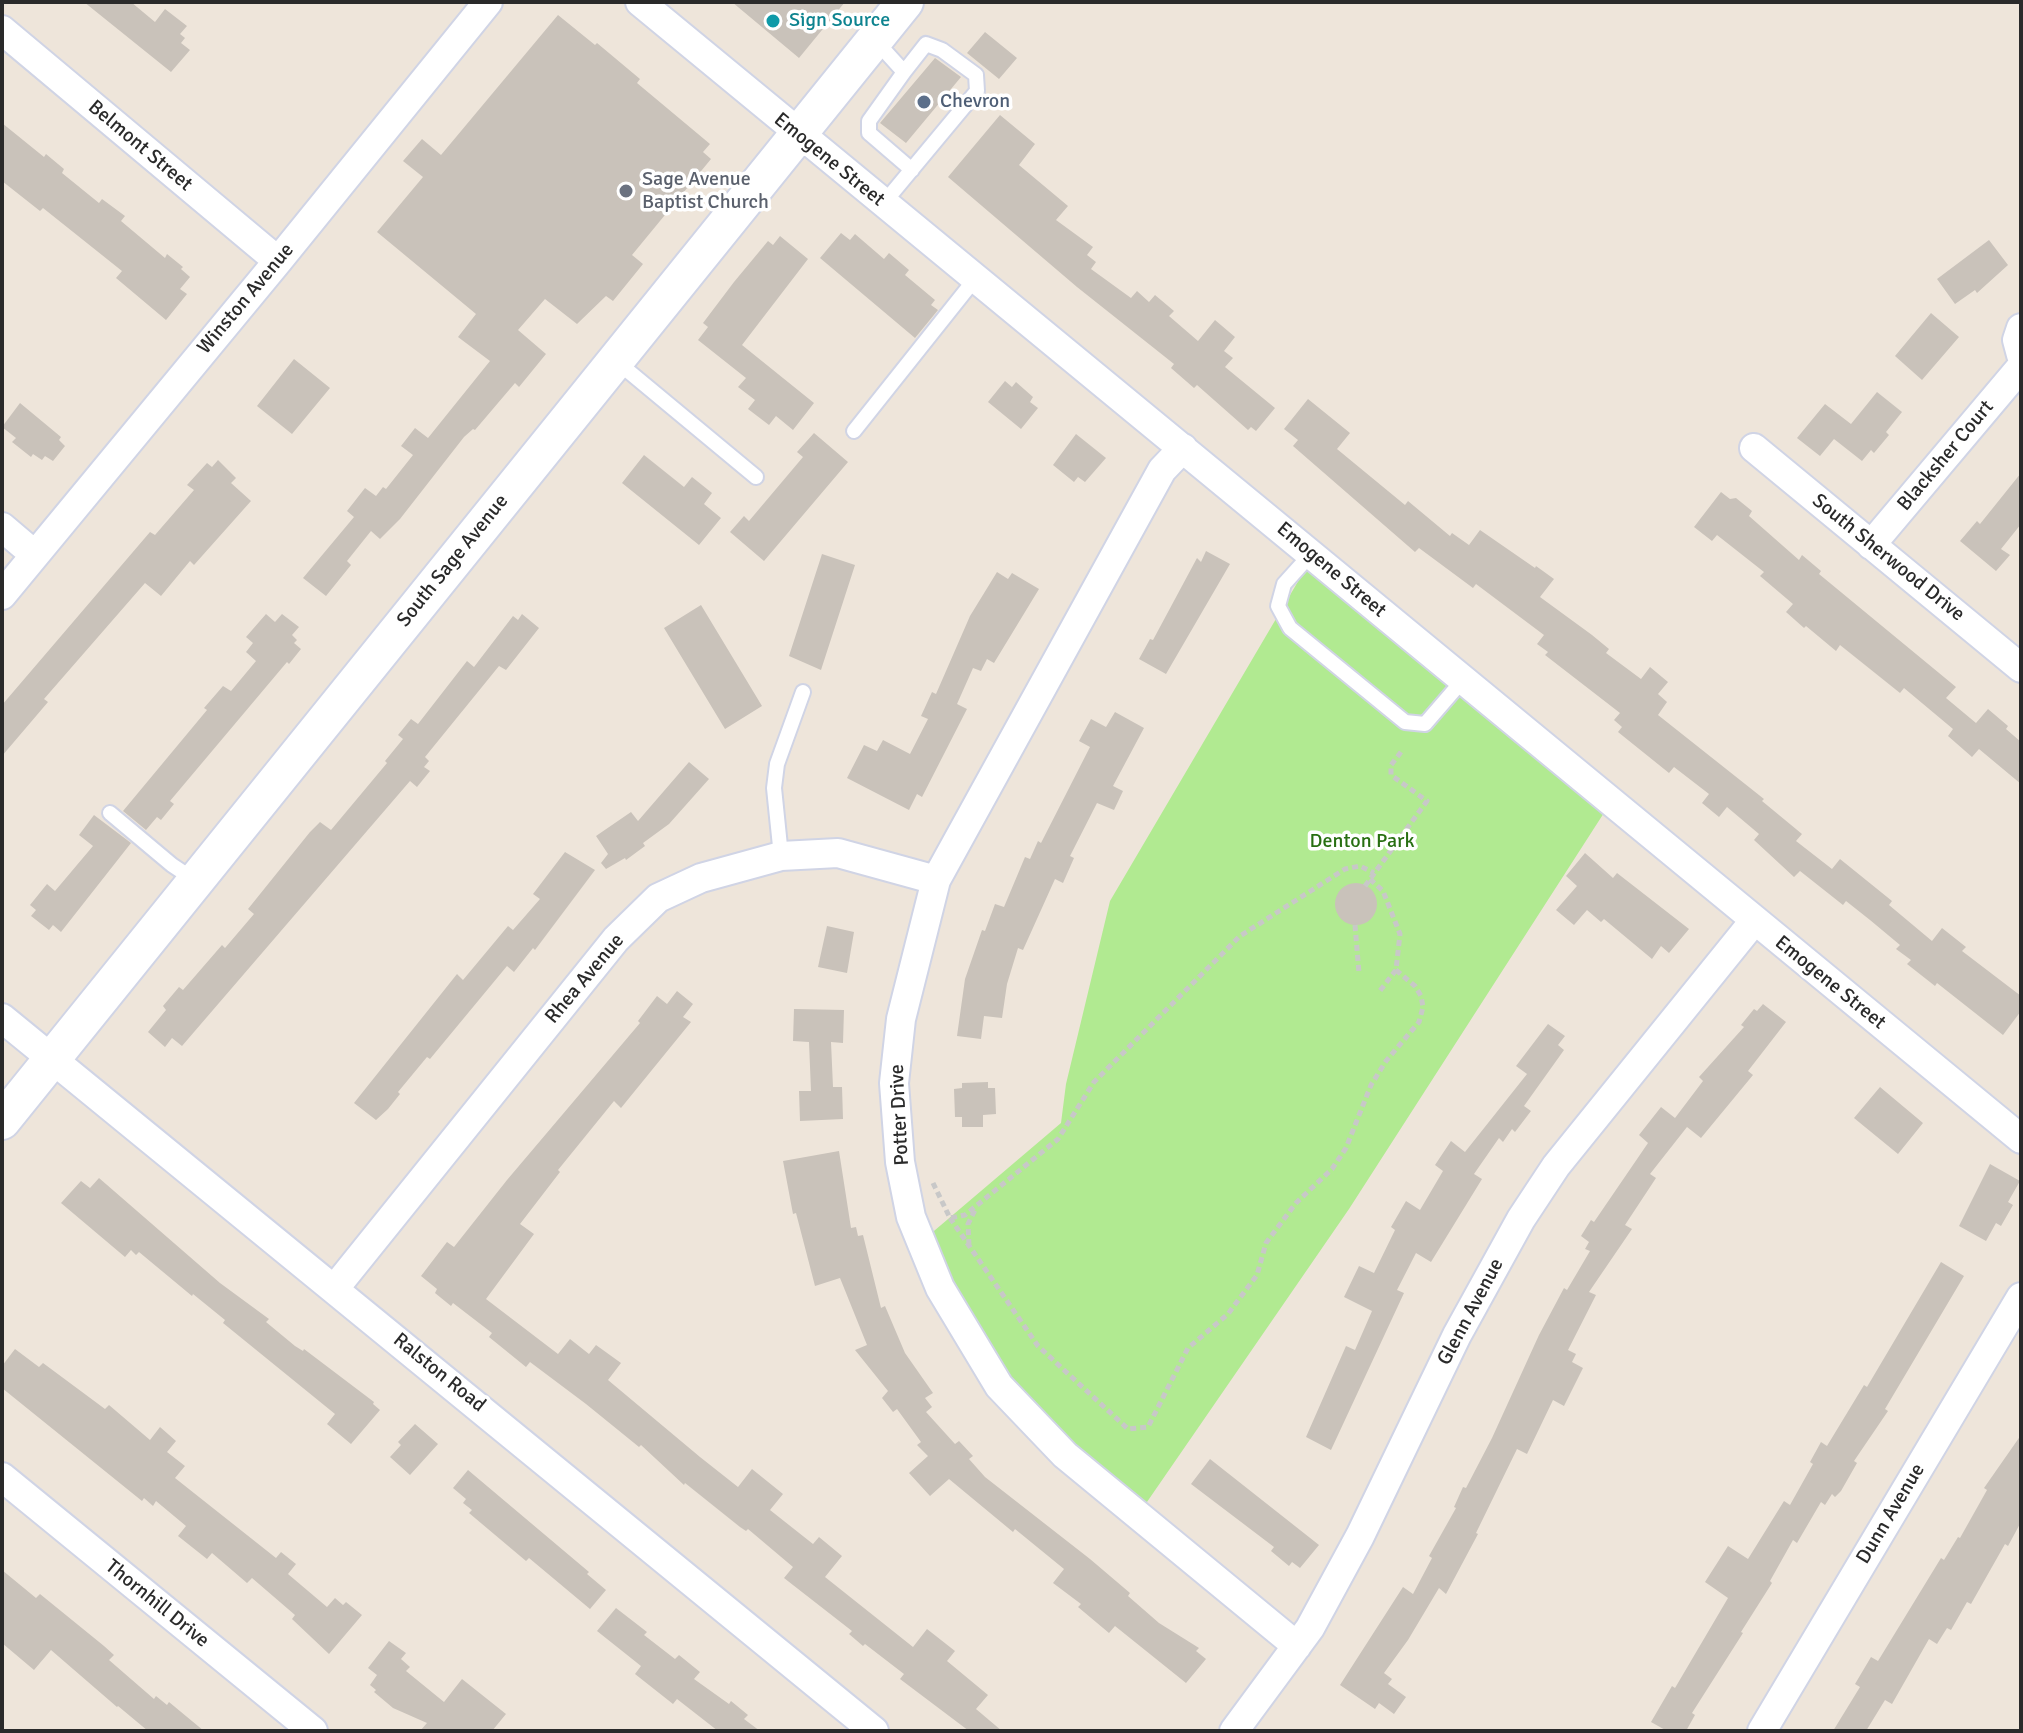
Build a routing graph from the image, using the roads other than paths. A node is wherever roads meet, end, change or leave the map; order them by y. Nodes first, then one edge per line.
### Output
1 (488, 2) edge
2 (905, 2) edge
3 (645, 4) edge
4 (2, 30) edge
5 (874, 40) junction
6 (904, 72) junction
7 (798, 134) junction
8 (912, 170) junction
9 (883, 204) junction
10 (278, 261) junction
11 (975, 279) junction
12 (2021, 328) edge
13 (2021, 355) edge
14 (615, 360) junction
15 (2021, 367) edge
16 (854, 431) dead end
17 (1183, 448) junction
18 (1754, 448) dead end
19 (756, 477) dead end
20 (2, 527) edge
21 (1871, 545) junction
22 (1311, 554) junction
23 (35, 555) junction
24 (2, 595) edge
25 (2021, 668) edge
26 (1463, 680) junction
27 (803, 692) dead end
28 (110, 813) dead end
29 (781, 856) junction
30 (936, 880) junction
31 (196, 881) junction
32 (1754, 921) junction
33 (2, 1018) edge
34 (53, 1059) junction
35 (2, 1121) edge
36 (2021, 1139) edge
37 (335, 1288) junction
38 (2021, 1297) edge
39 (2, 1477) edge
40 (1297, 1646) junction
41 (313, 1731) edge
42 (874, 1731) edge
43 (1234, 1731) edge
44 (1762, 1731) edge

1 - 10 street, Winston Avenue
2 - 5 street, South Sage Avenue
3 - 7 street, Emogene Street
4 - 10 street, Belmont Street
5 - 6 lane
5 - 7 street, South Sage Avenue
6 - 8 lane
6 - 8 lane
7 - 9 street, Emogene Street
7 - 14 street, South Sage Avenue
8 - 9 lane
9 - 11 street, Emogene Street
10 - 23 street, Winston Avenue
11 - 16 lane
11 - 17 street, Emogene Street
12 - 13 street
14 - 19 lane
14 - 31 street, South Sage Avenue
15 - 21 street, Blacksher Court
17 - 22 street, Emogene Street
17 - 30 street, Potter Drive
18 - 21 street, South Sherwood Drive
20 - 23 street
21 - 25 street, South Sherwood Drive
22 - 26 street, Emogene Street
22 - 26 lane
23 - 24 street, Winston Avenue
26 - 32 street, Emogene Street
27 - 29 lane
28 - 31 lane
29 - 30 street, Rhea Avenue
29 - 37 street, Rhea Avenue
30 - 40 street, Potter Drive
31 - 34 street, South Sage Avenue
32 - 36 street, Emogene Street
32 - 40 street, Glenn Avenue
33 - 34 street, Ralston Road
34 - 35 street, South Sage Avenue
34 - 37 street, Ralston Road
37 - 42 street, Ralston Road
38 - 44 street, Dunn Avenue
39 - 41 street, Thornhill Drive
40 - 43 street, Glenn Avenue

